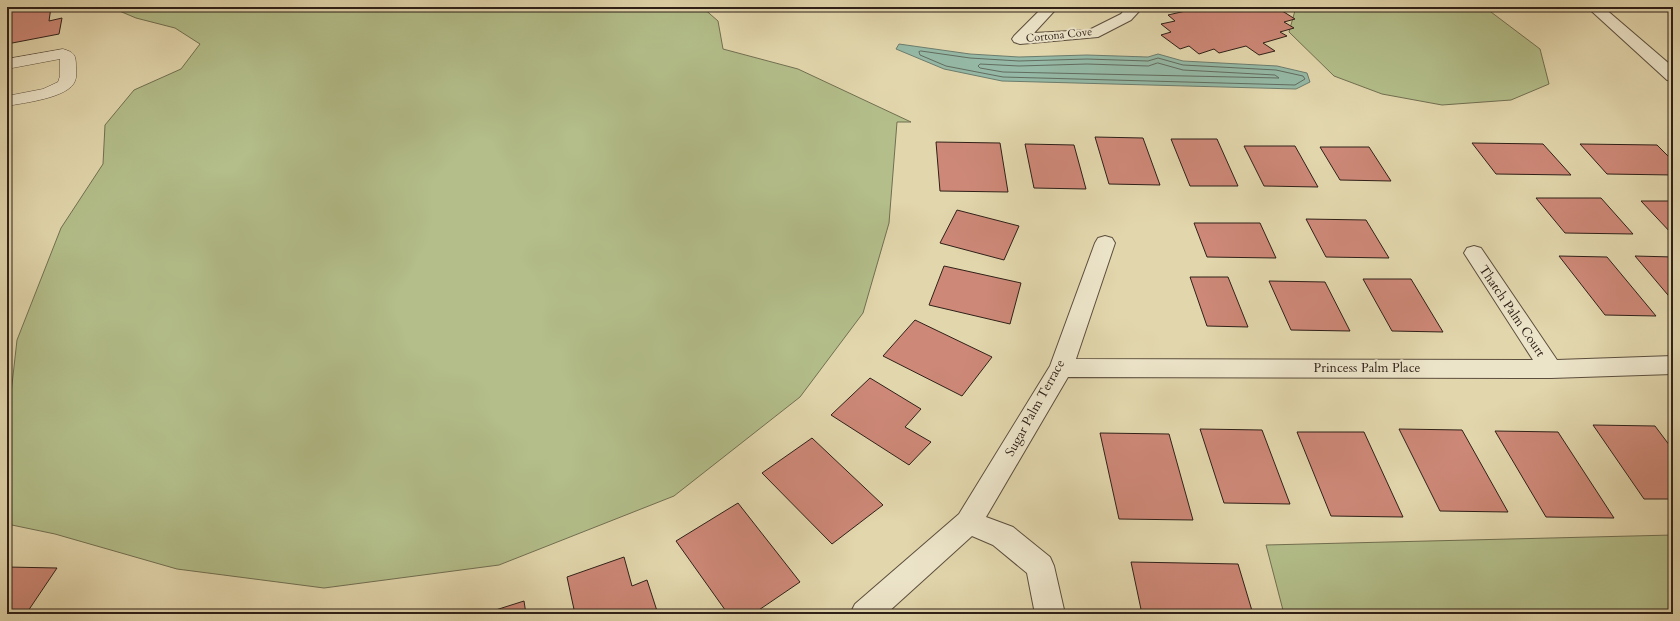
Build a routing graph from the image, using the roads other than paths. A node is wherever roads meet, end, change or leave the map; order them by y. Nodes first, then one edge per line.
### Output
1 (1050, 7) edge
2 (1136, 7) edge
3 (1594, 7) edge
4 (7, 64) edge
5 (1673, 76) edge
6 (7, 101) edge
7 (1105, 243) dead end
8 (1474, 253) dead end
9 (1673, 365) edge
10 (1061, 368) junction
11 (1551, 369) junction
12 (969, 522) junction
13 (865, 614) edge
14 (1050, 614) edge

1 - 2 street, Cortona Cove
3 - 5 street
4 - 6 lane
7 - 10 street, Sugar Palm Terrace
8 - 11 street, Thatch Palm Court
9 - 11 street, Princess Palm Place
10 - 11 street, Princess Palm Place
10 - 12 street, Sugar Palm Terrace
12 - 13 street, Sugar Palm Terrace
12 - 14 street

